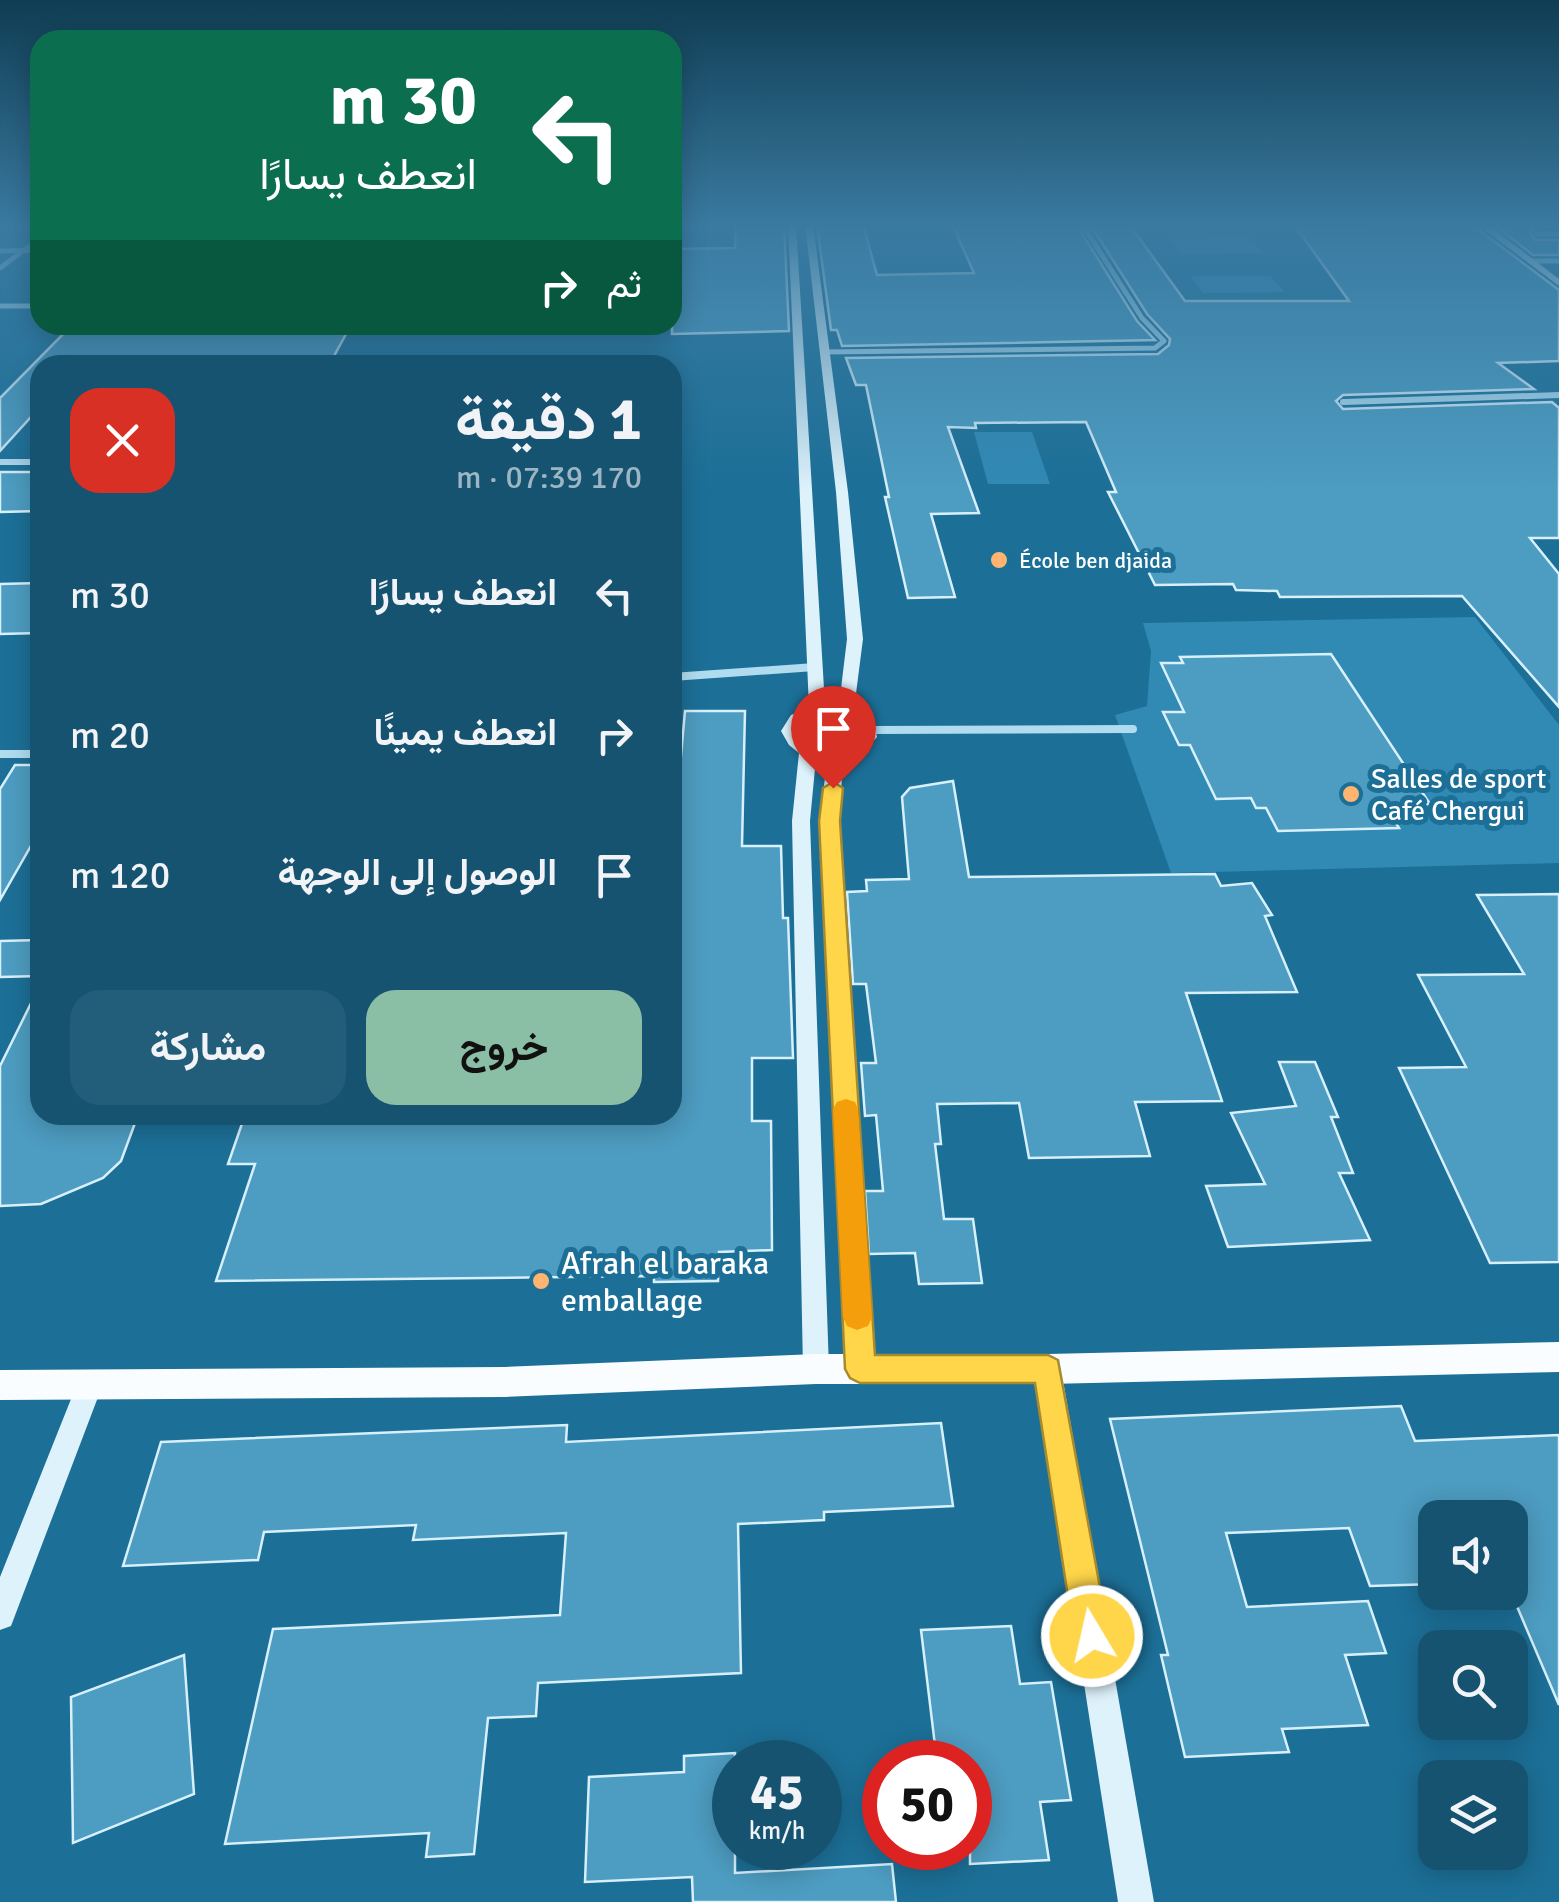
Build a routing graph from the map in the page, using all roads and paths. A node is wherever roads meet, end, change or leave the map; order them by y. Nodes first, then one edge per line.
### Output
1 (797, 313) edge
2 (819, 313) edge
3 (1139, 313) edge
4 (824, 352) junction
5 (1559, 395) edge
6 (1344, 402) dead end
7 (0, 462) edge
8 (30, 462) edge
9 (815, 667) junction
10 (682, 676) edge
11 (817, 710) junction
12 (846, 710) junction
13 (1133, 729) dead end
14 (870, 730) junction
15 (808, 750) junction
16 (0, 754) edge
17 (30, 754) edge
18 (836, 754) junction
19 (1559, 1358) edge
20 (816, 1369) junction
21 (860, 1369) junction
22 (1048, 1369) junction
23 (90, 1384) junction
24 (0, 1385) edge
25 (0, 1615) edge
26 (1136, 1902) edge

1 - 9 main road
2 - 4 main road
3 - 4 street
4 - 12 main road
5 - 6 street
7 - 8 street
9 - 10 street
9 - 11 main road
11 - 12 main road
11 - 15 main road
12 - 14 main road
13 - 14 street
14 - 18 main road
15 - 18 main road
15 - 20 main road
16 - 17 street
18 - 21 main road
19 - 22 main road
20 - 21 main road
20 - 23 main road
21 - 22 main road
22 - 26 main road
23 - 24 main road
23 - 25 main road

